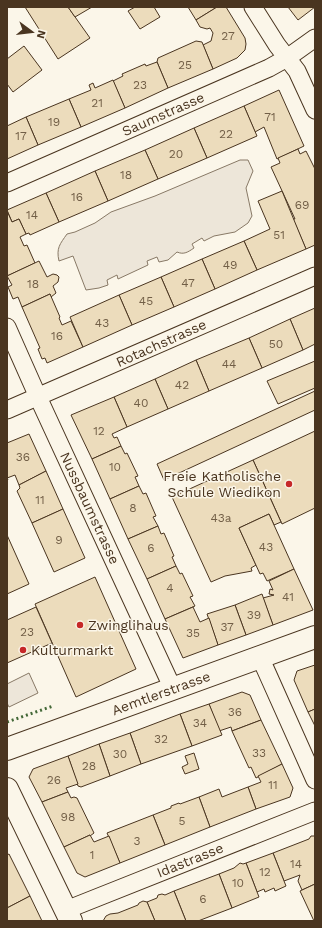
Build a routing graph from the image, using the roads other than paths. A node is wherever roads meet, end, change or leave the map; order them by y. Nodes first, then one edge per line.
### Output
1 (253, 7) edge
2 (315, 38) edge
3 (287, 58) junction
4 (315, 110) edge
5 (7, 183) edge
6 (315, 276) edge
7 (7, 327) edge
8 (38, 397) junction
9 (7, 410) edge
10 (315, 637) edge
11 (260, 656) junction
12 (173, 689) junction
13 (7, 749) edge
14 (315, 780) edge
15 (7, 789) edge
16 (315, 811) edge
17 (68, 916) edge

1 - 3 street
2 - 3 street, Saumstrasse
3 - 4 street
3 - 5 street, Saumstrasse
6 - 8 street, Rotachstrasse
7 - 8 street, Nussbaumstrasse
8 - 9 street, Rotachstrasse
8 - 12 street, Nussbaumstrasse
10 - 11 street, Aemtlerstrasse
11 - 12 street, Aemtlerstrasse
11 - 14 street
12 - 13 street, Aemtlerstrasse
15 - 17 street
16 - 17 street, Idastrasse

